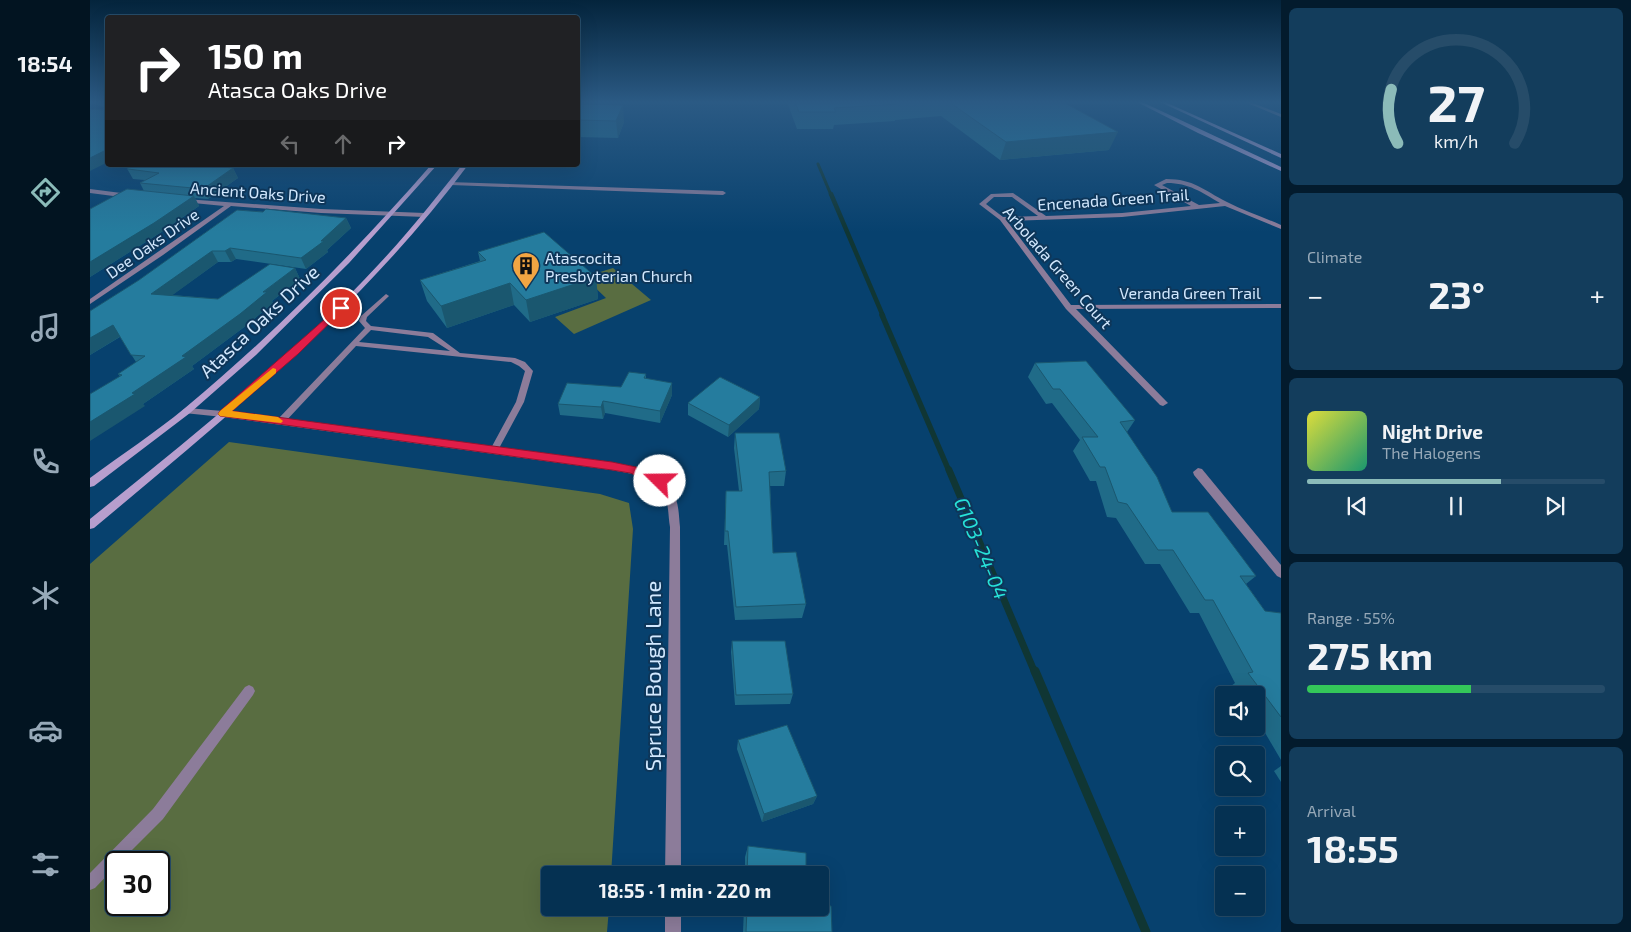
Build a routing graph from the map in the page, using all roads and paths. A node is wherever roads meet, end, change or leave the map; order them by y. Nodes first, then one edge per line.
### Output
1 (1230, 145) edge
2 (1258, 145) edge
3 (1281, 156) edge
4 (432, 167) edge
5 (463, 167) edge
6 (1281, 169) edge
7 (451, 183) junction
8 (90, 191) edge
9 (723, 192) dead end
10 (139, 197) edge
11 (174, 200) edge
12 (1226, 204) junction
13 (229, 205) junction
14 (1198, 207) junction
15 (392, 214) junction
16 (425, 215) junction
17 (1044, 217) junction
18 (1002, 219) junction
19 (1281, 227) edge
20 (386, 296) dead end
21 (90, 302) edge
22 (1281, 306) edge
23 (1070, 307) junction
24 (369, 328) junction
25 (354, 344) junction
26 (459, 355) junction
27 (1163, 403) dead end
28 (187, 411) junction
29 (223, 414) junction
30 (281, 421) junction
31 (494, 450) junction
32 (1198, 472) dead end
33 (90, 483) edge
34 (90, 525) edge
35 (1281, 573) edge
36 (249, 691) dead end
37 (673, 866) edge
38 (90, 883) edge
39 (673, 916) edge
40 (673, 932) edge

1 - 6 street
2 - 3 street
4 - 15 street, Atasca Oaks Drive
5 - 7 street
7 - 9 street
7 - 16 street
8 - 10 street
11 - 13 street, Ancient Oaks Drive
12 - 14 street, Encenada Green Trail
12 - 14 street
12 - 19 street
13 - 15 street, Ancient Oaks Drive
13 - 21 street, Dee Oaks Drive
14 - 17 street, Encenada Green Trail
15 - 16 street, Ancient Oaks Drive
15 - 28 street, Atasca Oaks Drive
16 - 29 street
17 - 18 street, Encenada Green Trail
17 - 18 street, Arbolada Green Court
18 - 23 street, Arbolada Green Court
20 - 24 lane
22 - 23 street, Veranda Green Trail
23 - 27 street, Arbolada Green Court
24 - 25 lane
24 - 26 lane
25 - 26 lane
25 - 30 lane
26 - 31 lane
28 - 29 street
28 - 33 street, Atasca Oaks Drive
29 - 30 street
29 - 34 street
30 - 31 street
31 - 37 street, Spruce Bough Lane
32 - 35 street
36 - 38 lane
39 - 40 street

